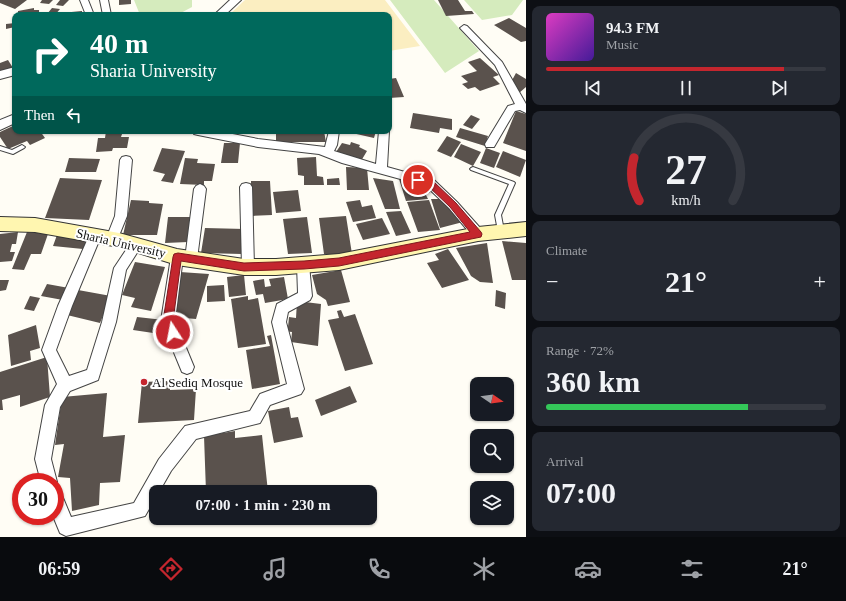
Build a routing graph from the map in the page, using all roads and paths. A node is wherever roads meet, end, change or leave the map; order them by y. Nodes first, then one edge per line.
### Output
1 (84, 0) edge
2 (104, 0) edge
3 (236, 0) edge
4 (89, 12) edge
5 (106, 12) edge
6 (222, 12) edge
7 (464, 28) dead end
8 (12, 72) edge
9 (0, 75) edge
10 (523, 108) edge
11 (12, 119) edge
12 (0, 125) edge
13 (213, 134) edge
14 (334, 134) edge
15 (384, 134) edge
16 (490, 144) dead end
17 (22, 146) dead end
18 (0, 148) edge
19 (328, 153) junction
20 (126, 160) dead end
21 (473, 168) dead end
22 (381, 170) junction
23 (246, 187) dead end
24 (200, 189) dead end
25 (0, 224) edge
26 (526, 228) edge
27 (501, 232) junction
28 (478, 234) junction
29 (104, 237) junction
30 (136, 245) junction
31 (184, 258) junction
32 (304, 265) junction
33 (248, 267) junction
34 (187, 367) dead end
35 (65, 385) junction
36 (47, 473) edge
37 (64, 522) edge

1 - 4 street
2 - 5 street
3 - 6 street
7 - 10 street
8 - 9 street
10 - 16 street
11 - 12 street
13 - 19 street
14 - 19 street
15 - 22 street
17 - 18 lane
19 - 22 street
20 - 29 street
21 - 27 lane
22 - 28 street
23 - 33 street
24 - 31 street
25 - 29 main road, Sharia University
26 - 27 main road, Sharia University
27 - 28 main road, Sharia University
28 - 32 main road, Sharia University
29 - 30 main road, Sharia University
29 - 35 street
30 - 31 main road, Sharia University
30 - 35 street
31 - 33 main road, Sharia University
31 - 34 street
32 - 33 main road, Sharia University
32 - 37 street
35 - 36 street

